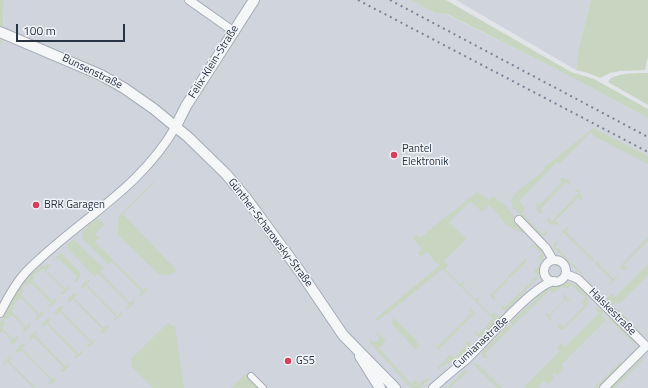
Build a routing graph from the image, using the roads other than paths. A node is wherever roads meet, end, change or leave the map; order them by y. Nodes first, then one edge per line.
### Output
1 (190, 0) edge
2 (254, 0) edge
3 (233, 31) junction
4 (0, 32) edge
5 (176, 126) junction
6 (518, 220) dead end
7 (553, 260) junction
8 (545, 270) junction
9 (566, 274) junction
10 (554, 281) junction
11 (528, 298) junction
12 (0, 313) edge
13 (647, 347) edge
14 (356, 348) junction
15 (251, 376) dead end
16 (263, 388) edge
17 (380, 388) edge
18 (395, 388) edge
19 (433, 388) edge
20 (604, 388) edge

1 - 3 street
2 - 3 street, Felix-Klein-Straße
3 - 5 street, Felix-Klein-Straße
4 - 5 street, Bunsenstraße
5 - 12 street
5 - 14 street, Günther-Scharowsky-Straße
6 - 7 street
7 - 8 street, Cumianastraße
7 - 9 street
8 - 10 street
8 - 11 street, Cumianastraße
9 - 10 street, Cumianastraße
9 - 13 street, Halskestraße
10 - 11 street, Cumianastraße
11 - 19 street, Cumianastraße
13 - 20 street, Halskestraße
14 - 17 street, Günther-Scharowsky-Straße
14 - 18 street, Günther-Scharowsky-Straße
15 - 16 street

